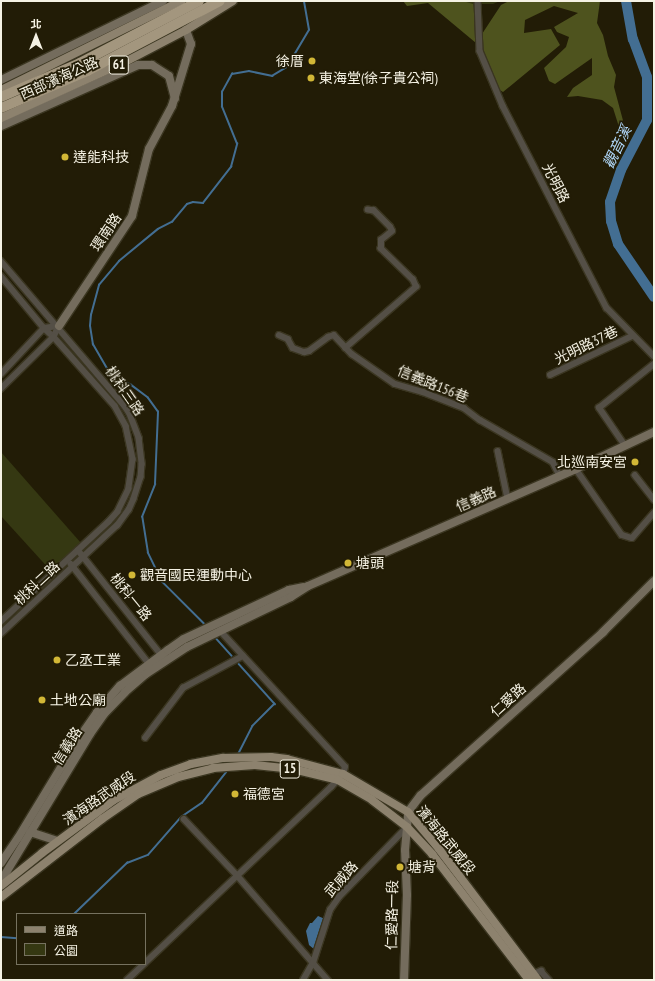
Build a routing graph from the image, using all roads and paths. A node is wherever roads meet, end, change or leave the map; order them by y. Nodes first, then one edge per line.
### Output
1 (163, 1) edge
2 (181, 1) edge
3 (199, 1) edge
4 (220, 1) edge
5 (233, 1) edge
6 (478, 1) edge
7 (170, 4) edge
8 (186, 30) junction
9 (1, 80) edge
10 (1, 90) edge
11 (1, 97) edge
12 (175, 98) junction
13 (1, 108) edge
14 (1, 118) edge
15 (1, 126) edge
16 (368, 210) dead end
17 (1, 261) edge
18 (1, 276) edge
19 (59, 326) junction
20 (44, 328) junction
21 (279, 335) dead end
22 (632, 336) junction
23 (54, 337) junction
24 (644, 346) junction
25 (345, 348) junction
26 (654, 349) edge
27 (654, 356) edge
28 (654, 364) edge
29 (1, 374) edge
30 (550, 375) dead end
31 (1, 378) edge
32 (6, 384) junction
33 (1, 389) edge
34 (652, 436) edge
35 (625, 446) junction
36 (498, 451) dead end
37 (576, 469) junction
38 (635, 475) dead end
39 (560, 476) junction
40 (508, 499) junction
41 (654, 499) edge
42 (654, 513) edge
43 (78, 550) junction
44 (84, 557) junction
45 (68, 561) junction
46 (73, 567) junction
47 (654, 581) edge
48 (1, 622) edge
49 (216, 629) junction
50 (1, 634) edge
51 (243, 656) junction
52 (164, 657) junction
53 (151, 666) junction
54 (145, 738) dead end
55 (340, 777) junction
56 (408, 812) junction
57 (184, 819) dead end
58 (407, 827) junction
59 (30, 832) junction
60 (58, 841) junction
61 (1, 863) edge
62 (237, 875) junction
63 (1, 881) edge
64 (1, 886) edge
65 (1, 897) edge
66 (146, 961) edge
67 (313, 963) junction
68 (142, 965) edge
69 (533, 978) edge
70 (127, 980) edge
71 (303, 980) edge
72 (328, 980) edge
73 (404, 980) edge
74 (550, 980) edge

1 - 9 street
2 - 7 main road, 西部濱海公路 / 61
3 - 11 highway, 61
4 - 13 highway, 61
5 - 8 main road, 西部濱海公路 / 61
6 - 22 street, 光明路
7 - 10 main road, 西部濱海公路 / 61
8 - 12 street, 環南路
8 - 14 main road, 西部濱海公路 / 61
12 - 15 street
12 - 19 street, 環南路
16 - 25 street
17 - 19 street, 桃科三路
18 - 20 street, 桃科三路
19 - 20 street
19 - 23 street, 環南路
19 - 44 street, 桃科三路
20 - 23 street, 桃科三路
20 - 29 street
21 - 25 street, 信義路156巷
22 - 24 street, 光明路
22 - 30 street, 光明路37巷
23 - 32 street, 環南路
23 - 43 street, 桃科三路
24 - 26 street
24 - 27 street, 光明路
25 - 39 street, 信義路156巷
28 - 35 street
31 - 32 street
32 - 33 street, 環南路
34 - 35 street, 信義路
35 - 37 street, 信義路
36 - 40 street
37 - 39 street, 信義路
37 - 42 street
38 - 41 street
39 - 40 street, 信義路
40 - 49 street, 信義路
43 - 44 street, 桃科一路
43 - 45 street, 桃科三路
44 - 46 street, 桃科三路
44 - 52 street, 桃科一路
45 - 46 street, 桃科一路
45 - 48 street, 桃科二路
46 - 50 street, 桃科二路
46 - 53 street, 桃科一路
47 - 56 street, 仁愛路
49 - 51 street
49 - 52 street, 信義路
51 - 54 street
51 - 55 street
52 - 53 street, 信義路
53 - 59 street, 信義路
53 - 61 street, 信義路
55 - 56 main road, 濱海路武威段 / 15
55 - 58 main road, 濱海路武威段 / 15
55 - 60 main road, 濱海路武威段 / 15
55 - 62 street
55 - 65 main road, 濱海路武威段 / 15
56 - 58 street
56 - 69 main road, 濱海路武威段 / 15
57 - 62 street
58 - 67 street, 武威路
58 - 69 main road, 濱海路武威段 / 15
58 - 73 street, 仁愛路一段
59 - 60 street
59 - 63 street, 信義路
60 - 64 main road, 濱海路武威段 / 15
62 - 66 street
62 - 67 street
67 - 71 street, 武威路
67 - 72 street
68 - 70 street
69 - 74 street

